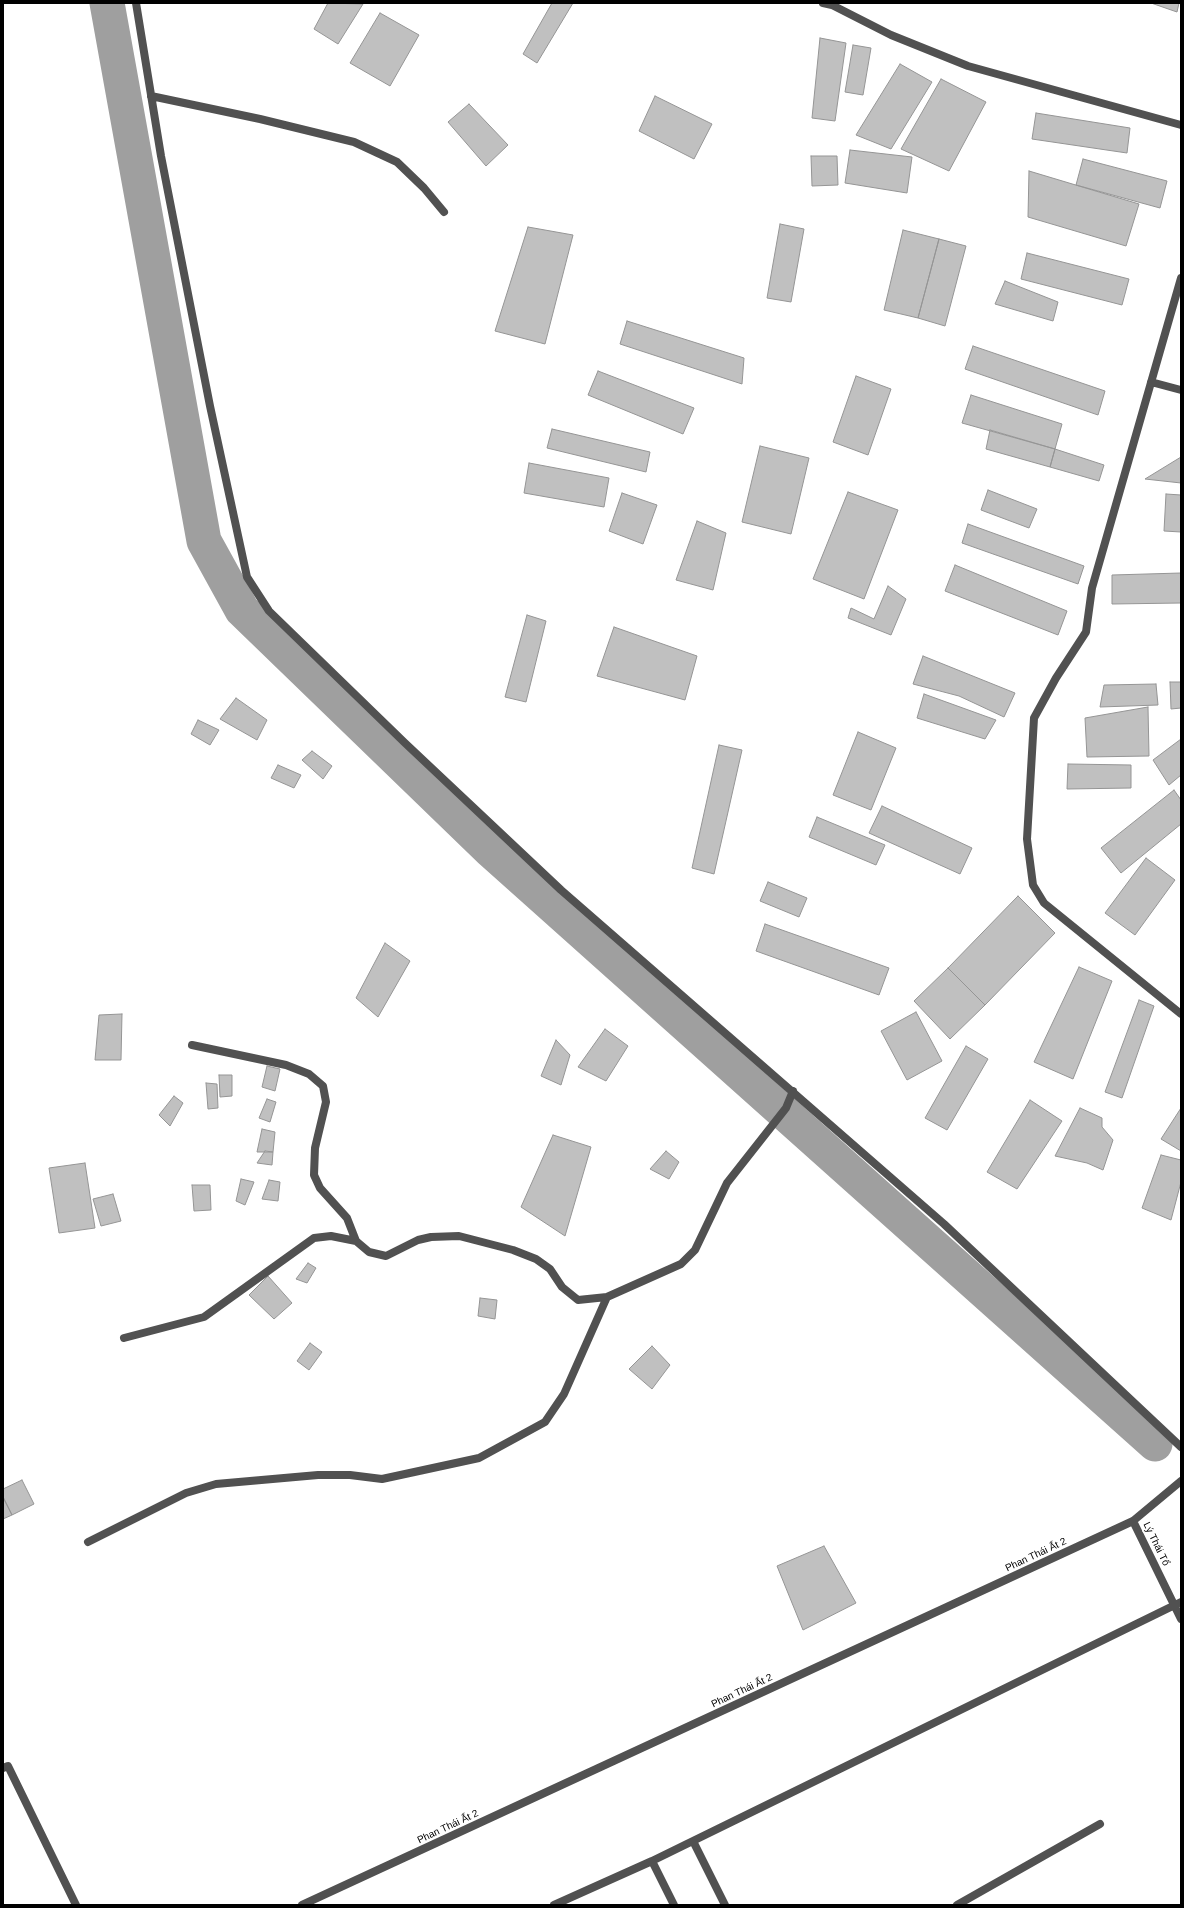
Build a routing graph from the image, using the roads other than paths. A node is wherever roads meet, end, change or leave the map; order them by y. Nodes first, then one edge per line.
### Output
1 (136, 3) edge
2 (823, 3) edge
3 (151, 96) junction
4 (1181, 125) edge
5 (444, 212) dead end
6 (1181, 278) edge
7 (1151, 382) junction
8 (1181, 390) edge
9 (1181, 1014) edge
10 (192, 1045) dead end
11 (794, 1091) junction
12 (356, 1241) junction
13 (607, 1297) junction
14 (124, 1338) dead end
15 (1181, 1447) edge
16 (1181, 1481) edge
17 (1133, 1521) junction
18 (88, 1542) dead end
19 (1178, 1604) edge
20 (1181, 1619) edge
21 (3, 1768) edge
22 (1100, 1824) dead end
23 (693, 1841) junction
24 (652, 1861) junction
25 (76, 1905) edge
26 (302, 1905) edge
27 (554, 1905) edge
28 (674, 1905) edge
29 (725, 1905) edge
30 (957, 1905) edge

1 - 3 street
2 - 4 street
3 - 5 street
3 - 11 street
6 - 7 street
7 - 8 street
7 - 9 street
10 - 12 street
11 - 13 street
11 - 15 street
12 - 13 street
12 - 14 street
13 - 18 street
16 - 17 street, Phan Thái Ất 2
17 - 19 street, Lý Thái Tổ
17 - 26 street, Phan Thái Ất 2
19 - 20 street, Lý Thái Tổ
19 - 23 street
21 - 25 street
22 - 30 street
23 - 24 street
23 - 29 street
24 - 27 street
24 - 28 street

